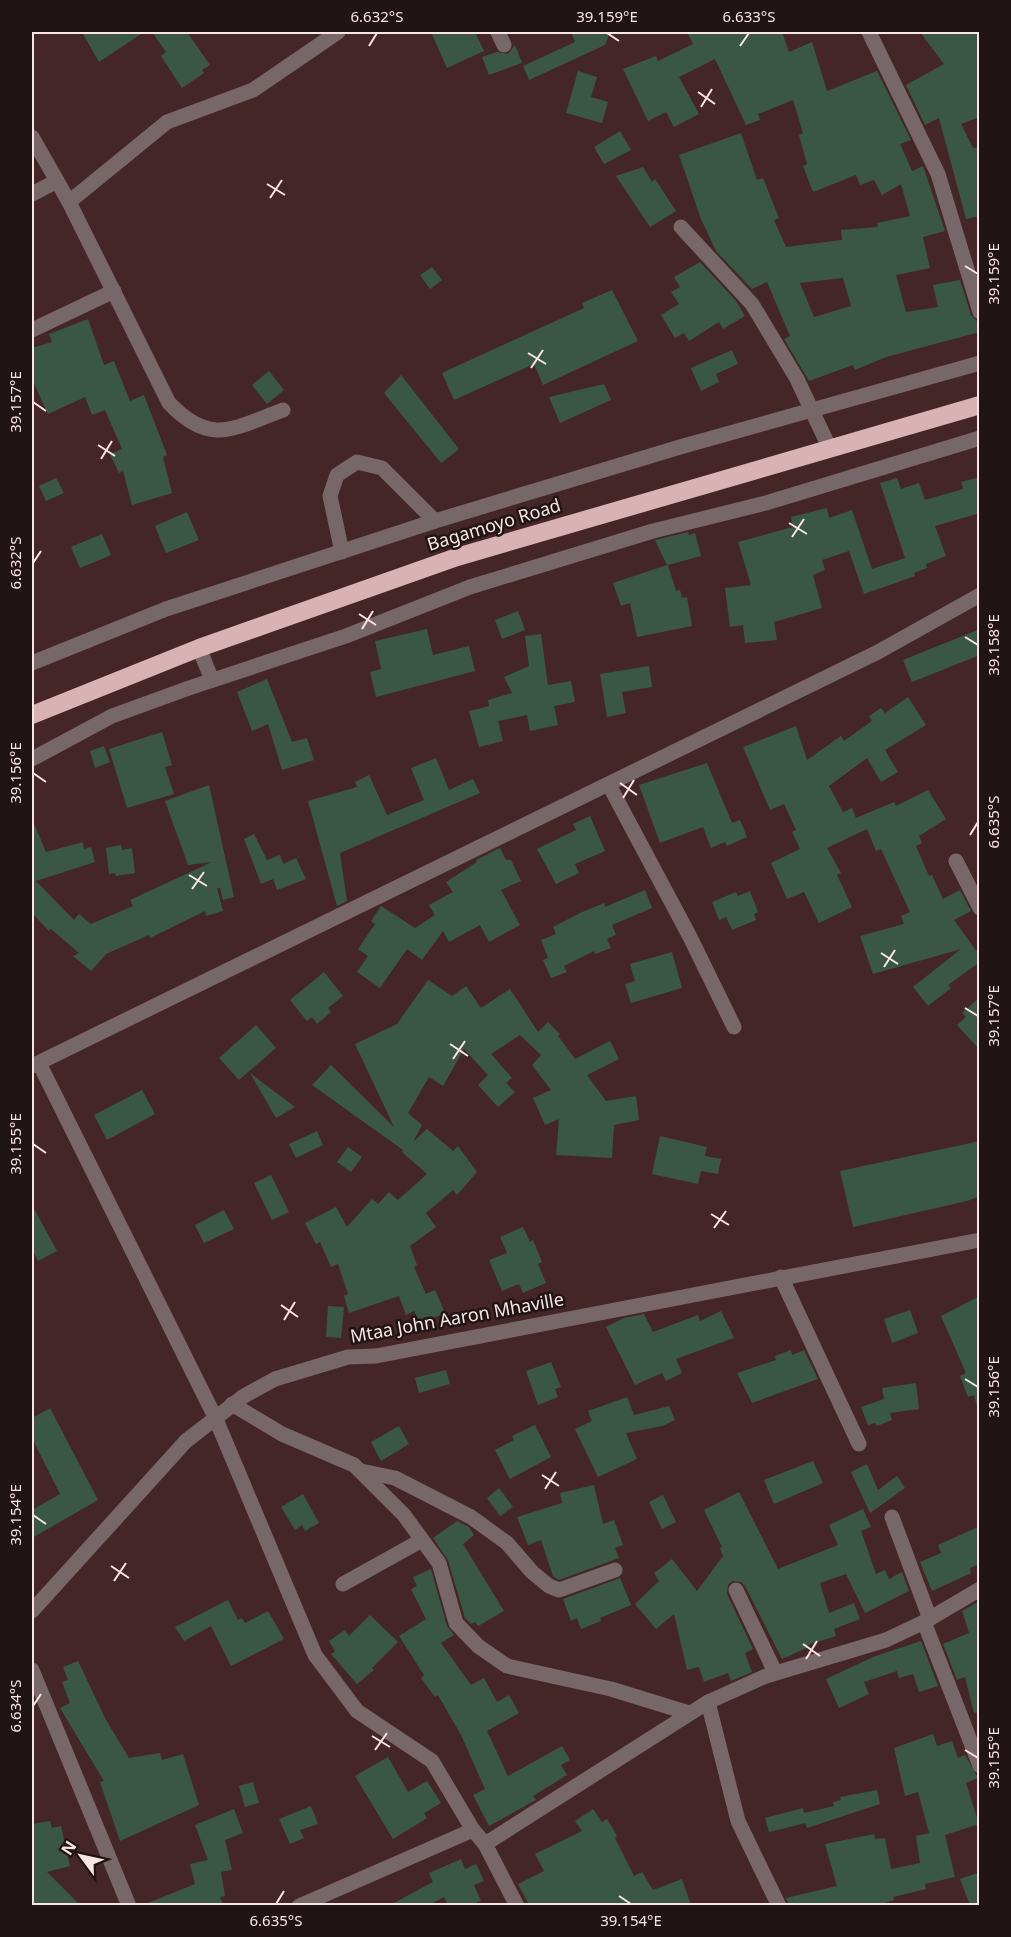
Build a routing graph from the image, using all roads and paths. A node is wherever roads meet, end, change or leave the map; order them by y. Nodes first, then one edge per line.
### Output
1 (338, 32) edge
2 (870, 32) edge
3 (32, 137) edge
4 (57, 181) junction
5 (32, 194) edge
6 (69, 202) junction
7 (681, 227) dead end
8 (114, 291) junction
9 (980, 312) edge
10 (32, 330) edge
11 (980, 363) edge
12 (980, 405) edge
13 (283, 410) dead end
14 (813, 411) junction
15 (980, 438) edge
16 (830, 449) junction
17 (435, 521) junction
18 (342, 552) junction
19 (980, 595) edge
20 (199, 648) junction
21 (32, 663) edge
22 (212, 680) junction
23 (32, 716) edge
24 (32, 759) edge
25 (609, 785) junction
26 (956, 861) dead end
27 (980, 908) edge
28 (734, 1027) dead end
29 (35, 1064) edge
30 (980, 1240) edge
31 (781, 1277) junction
32 (232, 1404) junction
33 (215, 1417) junction
34 (859, 1444) dead end
35 (361, 1471) junction
36 (892, 1517) dead end
37 (422, 1540) junction
38 (615, 1570) dead end
39 (343, 1584) dead end
40 (980, 1589) edge
41 (736, 1590) dead end
42 (32, 1611) edge
43 (927, 1621) junction
44 (32, 1670) edge
45 (775, 1672) junction
46 (708, 1702) junction
47 (690, 1713) junction
48 (980, 1766) edge
49 (473, 1830) junction
50 (485, 1844) junction
51 (129, 1905) edge
52 (299, 1905) edge
53 (517, 1905) edge
54 (779, 1905) edge

1 - 6 street
2 - 9 street
3 - 4 street
4 - 5 street
4 - 6 street
6 - 8 street
7 - 14 street
8 - 10 street
8 - 13 street
11 - 14 street
12 - 16 highway, Bagamoyo Road
14 - 16 street
14 - 17 street
15 - 22 street
16 - 20 highway, Bagamoyo Road
17 - 18 street
17 - 18 street
18 - 21 street
19 - 25 street
20 - 22 street
20 - 23 highway, Bagamoyo Road
22 - 24 street
25 - 28 street
25 - 29 street
26 - 27 street
29 - 33 street
30 - 31 street, Mtaa John Aaron Mhaville
31 - 32 street, Mtaa John Aaron Mhaville
31 - 34 street
32 - 33 street, Mtaa John Aaron Mhaville
32 - 35 street
33 - 42 street, Mtaa John Aaron Mhaville
33 - 49 street
35 - 37 street
35 - 38 street
36 - 43 street
37 - 39 street
37 - 47 street
40 - 43 street
41 - 45 street
43 - 45 street
43 - 48 street
44 - 51 street
45 - 46 street
46 - 47 street
46 - 54 street
47 - 50 street
49 - 50 street
49 - 52 street
50 - 53 street

